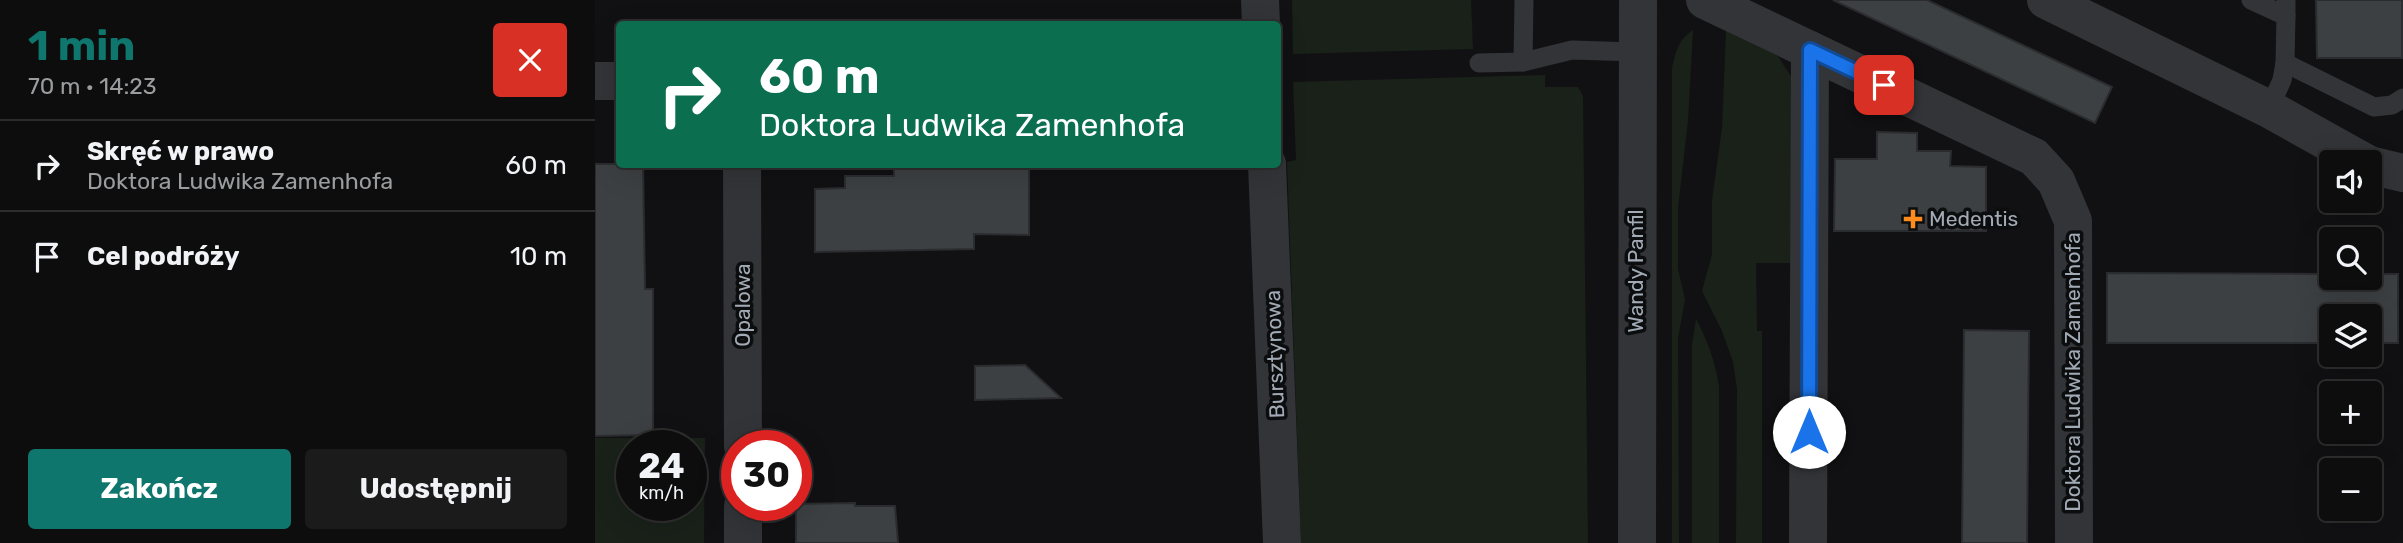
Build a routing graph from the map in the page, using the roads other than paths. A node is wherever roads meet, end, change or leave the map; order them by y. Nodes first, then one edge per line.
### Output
1 (1260, 0) edge
2 (1524, 0) edge
3 (1638, 0) edge
4 (1705, 0) edge
5 (2046, 0) edge
6 (2251, 0) edge
7 (2286, 8) edge
8 (1261, 21) edge
9 (1810, 50) junction
10 (1636, 52) junction
11 (1523, 62) junction
12 (1479, 63) dead end
13 (2285, 63) junction
14 (595, 81) edge
15 (616, 81) edge
16 (2403, 98) edge
17 (2269, 109) junction
18 (2343, 150) edge
19 (742, 168) edge
20 (1267, 168) edge
21 (2382, 168) edge
22 (2403, 173) edge
23 (743, 430) edge
24 (743, 521) edge
25 (743, 543) edge
26 (1282, 543) edge
27 (1637, 543) edge
28 (1808, 543) edge
29 (2074, 543) edge

1 - 8 street
2 - 11 lane
3 - 10 street, Wandy Panfil
4 - 9 street, Doktora Ludwika Zamenhofa
5 - 17 street
6 - 7 lane
7 - 13 lane
9 - 28 street
9 - 29 street, Doktora Ludwika Zamenhofa
10 - 11 lane
10 - 27 street, Wandy Panfil
11 - 12 lane
13 - 16 lane
13 - 17 lane
14 - 15 street
17 - 18 street
19 - 23 street, Opalowa
20 - 26 street, Bursztynowa
21 - 22 street
24 - 25 street

